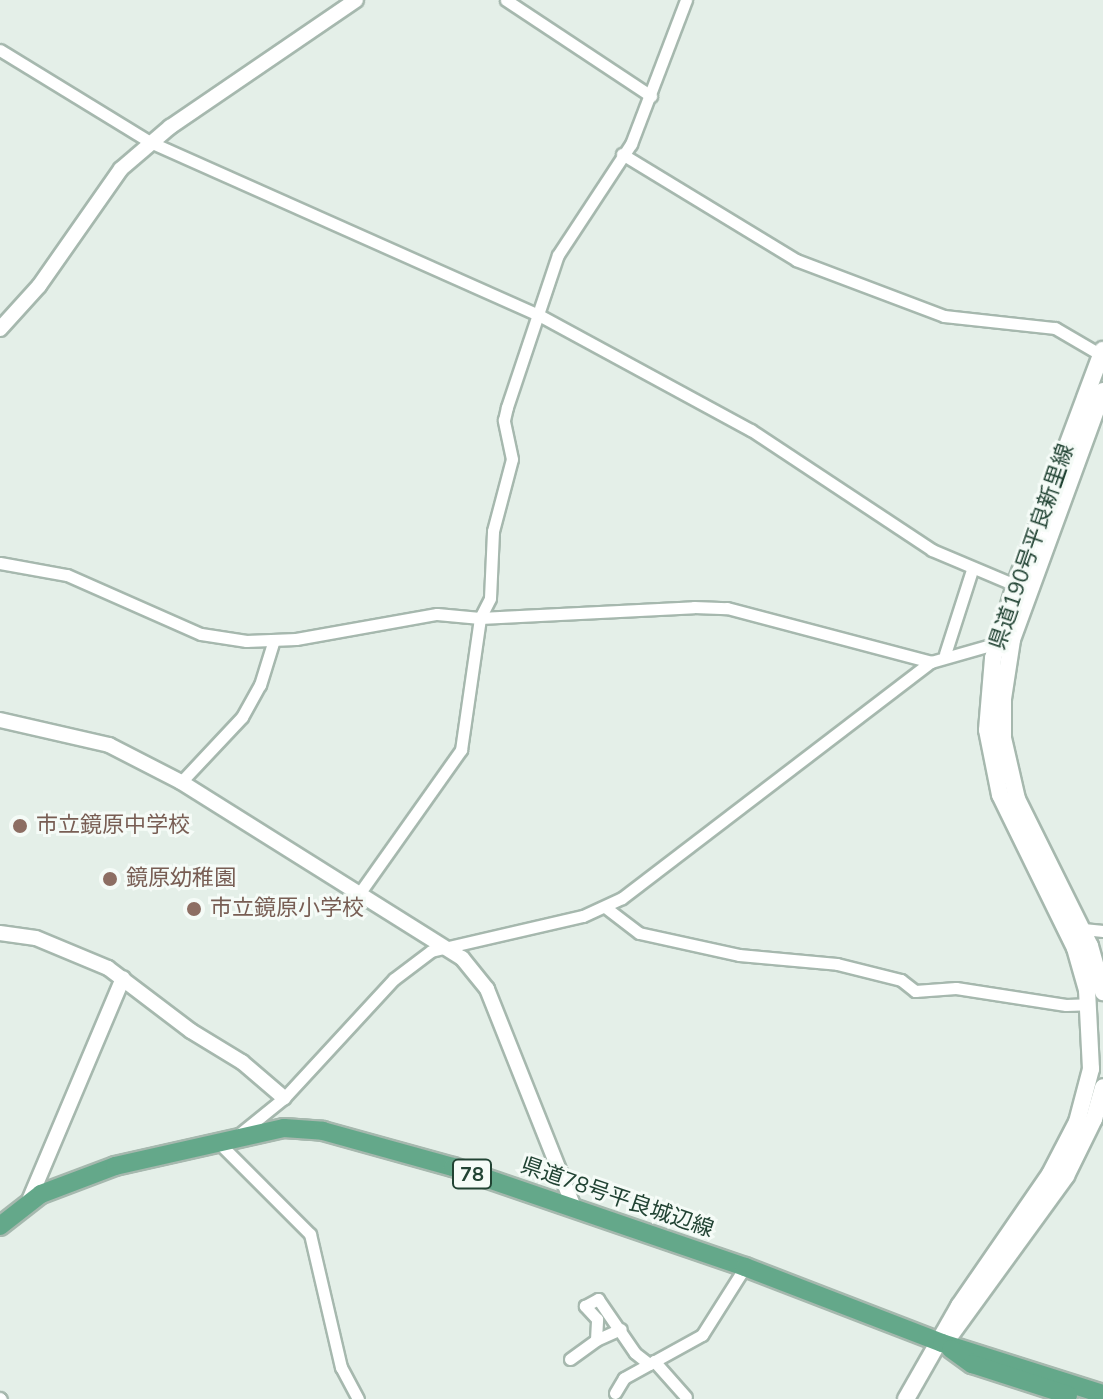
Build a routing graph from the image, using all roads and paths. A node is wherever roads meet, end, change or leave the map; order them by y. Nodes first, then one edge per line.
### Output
1 (356, 0) edge
2 (506, 0) edge
3 (686, 0) edge
4 (0, 50) edge
5 (651, 96) junction
6 (150, 142) junction
7 (622, 154) junction
8 (537, 314) junction
9 (0, 329) edge
10 (1102, 352) edge
11 (1103, 391) edge
12 (0, 563) edge
13 (972, 570) junction
14 (1015, 585) junction
15 (480, 618) junction
16 (1005, 641) junction
17 (273, 643) junction
18 (945, 654) junction
19 (931, 662) junction
20 (0, 720) edge
21 (181, 782) junction
22 (361, 891) junction
23 (605, 907) junction
24 (1083, 929) junction
25 (1103, 931) edge
26 (0, 933) edge
27 (445, 945) junction
28 (123, 978) junction
29 (1103, 992) edge
30 (1089, 1004) junction
31 (1103, 1087) edge
32 (284, 1098) junction
33 (226, 1141) junction
34 (28, 1204) junction
35 (575, 1210) junction
36 (0, 1226) edge
37 (745, 1267) junction
38 (621, 1329) junction
39 (596, 1340) junction
40 (942, 1343) junction
41 (570, 1359) dead end
42 (652, 1362) junction
43 (615, 1393) dead end
44 (1103, 1394) edge
45 (686, 1397) dead end
46 (358, 1399) edge
47 (906, 1399) edge
48 (1082, 1399) edge

1 - 6 street
2 - 5 street
3 - 5 street
4 - 6 street
5 - 7 street
6 - 8 street
6 - 9 street
7 - 8 street
7 - 10 street
8 - 13 street
8 - 15 street
10 - 14 main road, 県道190号平良新里線
11 - 16 main road, 県道190号平良新里線
12 - 17 street
13 - 14 street
13 - 18 street
14 - 16 main road, 県道190号平良新里線
15 - 17 street
15 - 19 street
15 - 22 street
16 - 18 street
16 - 24 main road, 県道190号平良新里線
16 - 30 main road, 県道190号平良新里線
17 - 21 street
18 - 19 street
19 - 23 street
20 - 21 street
21 - 22 street
22 - 27 street
23 - 27 street
23 - 30 street
24 - 25 street
24 - 29 main road, 県道190号平良新里線
26 - 28 street
27 - 32 street
27 - 35 street
28 - 32 street
28 - 34 street
30 - 40 main road, 県道190号平良新里線
31 - 40 main road
32 - 33 street
33 - 34 main road, 県道78号平良城辺線 / 78
33 - 35 main road, 県道78号平良城辺線 / 78
33 - 46 street
34 - 36 main road, 県道78号平良城辺線 / 78
35 - 37 main road, 県道78号平良城辺線 / 78
37 - 40 main road, 県道78号平良城辺線 / 78
37 - 42 street
38 - 39 street
38 - 39 street
38 - 42 street
39 - 41 street
40 - 44 main road, 県道78号平良城辺線 / 78
40 - 47 main road
40 - 48 main road, 県道78号平良城辺線 / 78
42 - 43 street
42 - 45 street

